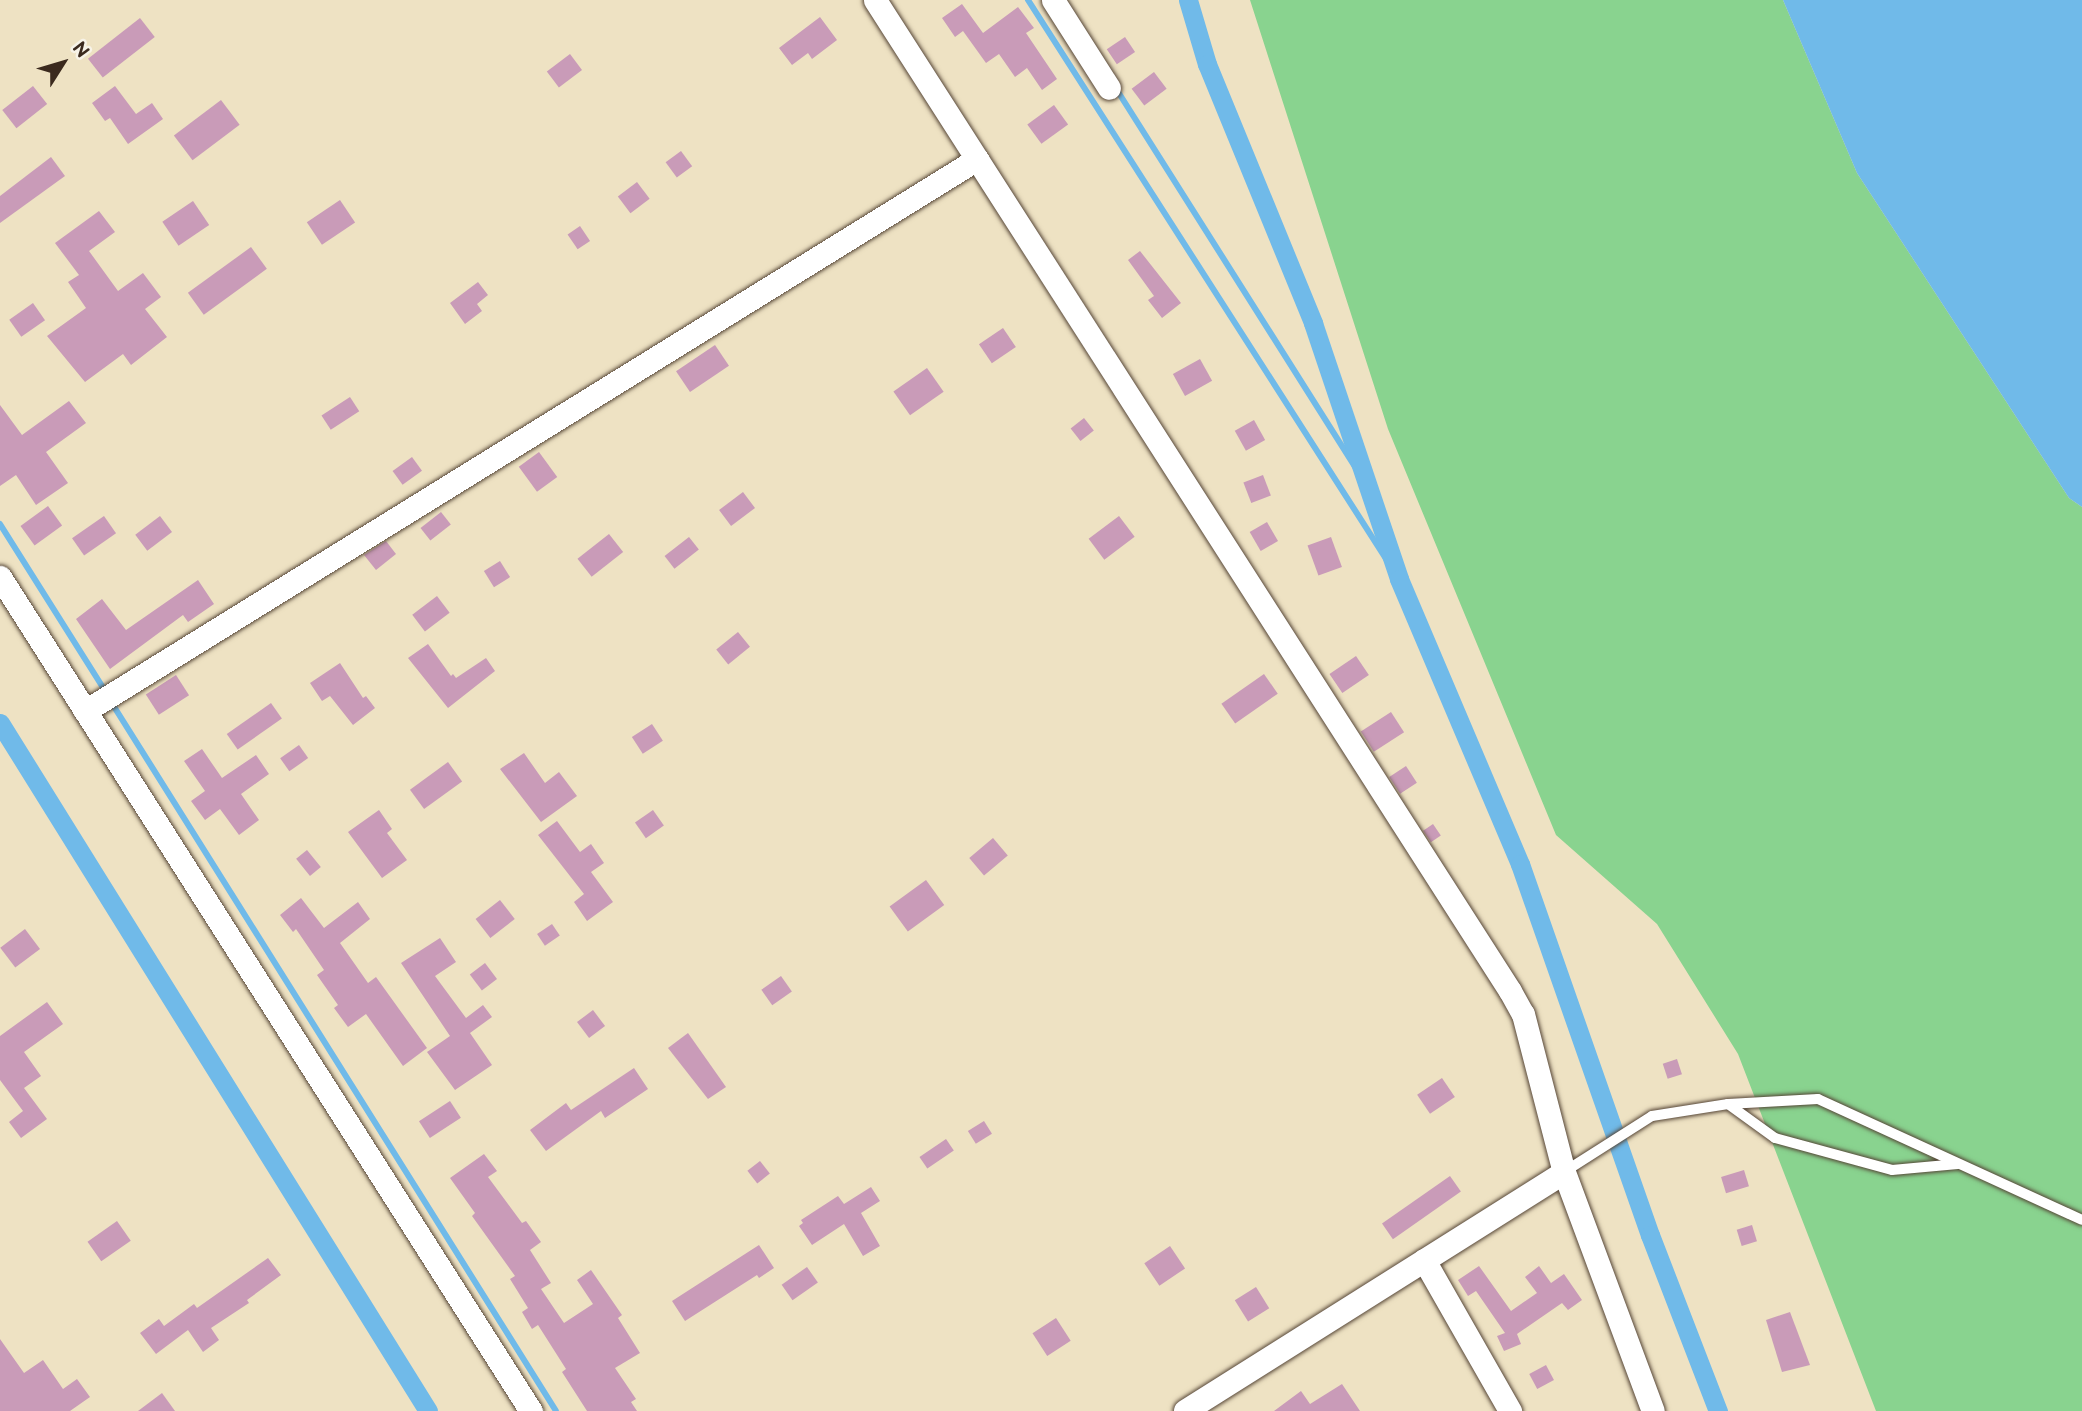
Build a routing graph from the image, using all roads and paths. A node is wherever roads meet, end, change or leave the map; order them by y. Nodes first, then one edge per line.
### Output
1 (874, 0) edge
2 (1053, 0) edge
3 (1109, 88) dead end
4 (977, 159) junction
5 (0, 577) edge
6 (85, 711) junction
7 (1728, 1104) junction
8 (1961, 1164) junction
9 (1572, 1166) junction
10 (2082, 1220) edge
11 (1424, 1260) junction
12 (1188, 1410) edge
13 (531, 1411) edge
14 (1510, 1411) edge
15 (1653, 1411) edge

1 - 4 street
2 - 3 street
4 - 6 street
4 - 9 street
5 - 6 street
6 - 13 street
7 - 8 lane
7 - 8 lane
7 - 9 lane
8 - 10 lane
9 - 11 street
9 - 15 street
11 - 12 street
11 - 14 street

